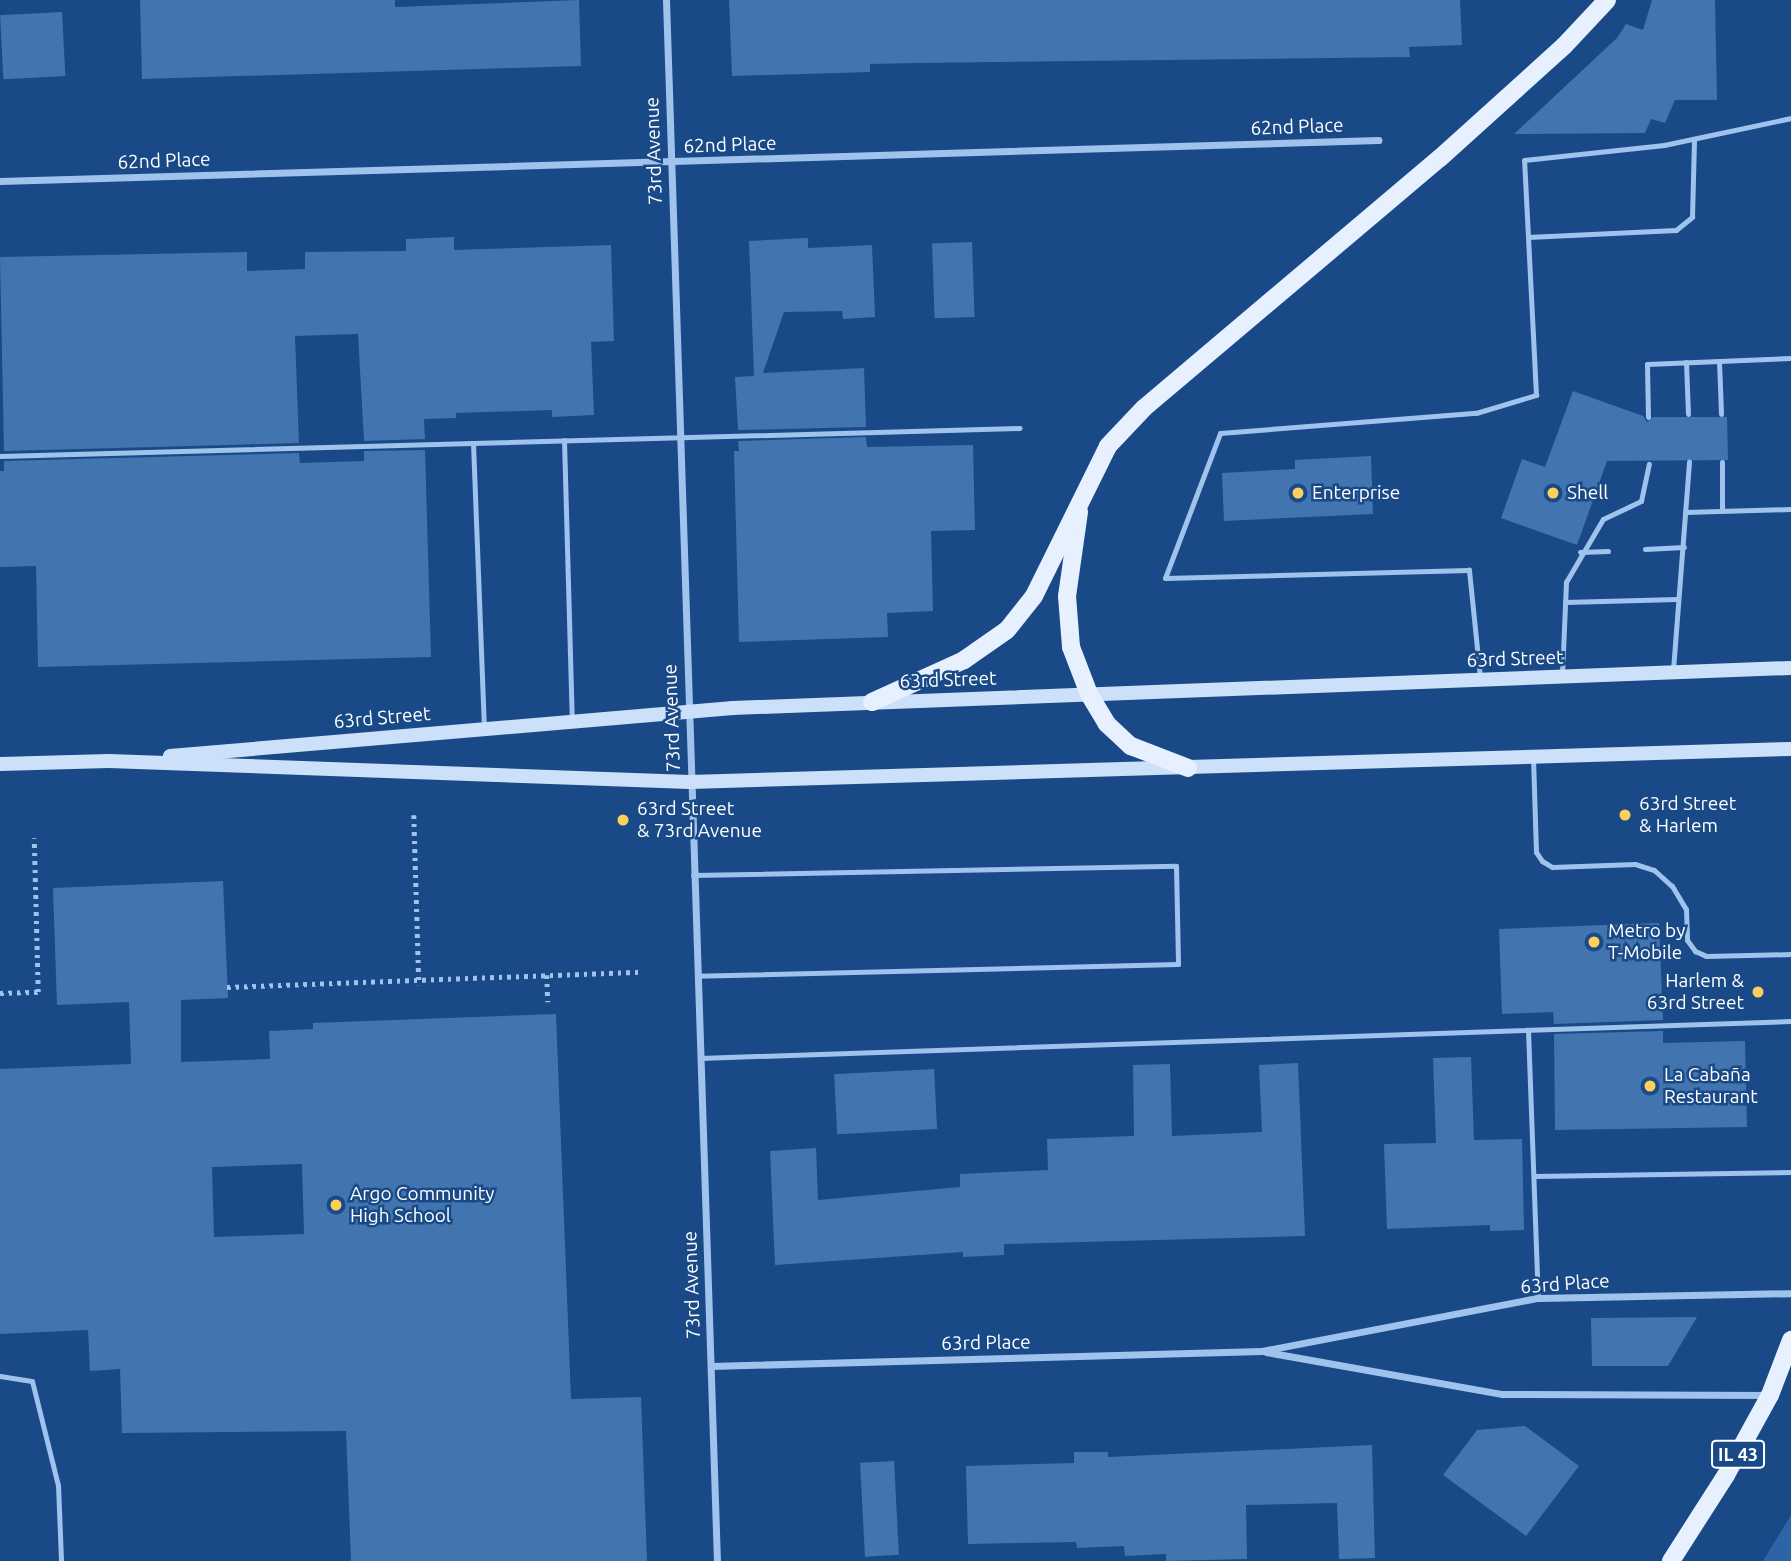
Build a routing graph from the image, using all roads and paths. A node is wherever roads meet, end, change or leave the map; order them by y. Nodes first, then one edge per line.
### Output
1 (666, 0) edge
2 (1607, 0) edge
3 (1791, 118) edge
4 (1378, 140) dead end
5 (1694, 140) junction
6 (670, 163) junction
7 (0, 181) edge
8 (1528, 237) junction
9 (1791, 358) edge
10 (1718, 361) junction
11 (1686, 362) junction
12 (1688, 414) dead end
13 (1721, 414) dead end
14 (1648, 417) dead end
15 (1020, 428) dead end
16 (678, 437) junction
17 (564, 440) junction
18 (473, 443) junction
19 (0, 456) edge
20 (1689, 462) dead end
21 (1722, 462) dead end
22 (1649, 464) dead end
23 (1083, 492) junction
24 (1791, 509) edge
25 (1722, 511) junction
26 (1685, 512) junction
27 (1684, 547) junction
28 (1645, 549) dead end
29 (1608, 551) dead end
30 (1580, 552) junction
31 (1677, 599) junction
32 (1565, 603) junction
33 (1791, 668) edge
34 (1673, 673) junction
35 (1562, 677) junction
36 (1480, 680) junction
37 (1089, 694) junction
38 (872, 702) junction
39 (687, 711) junction
40 (572, 720) junction
41 (484, 728) junction
42 (1791, 749) edge
43 (1532, 757) junction
44 (109, 761) junction
45 (0, 764) edge
46 (1188, 768) junction
47 (690, 782) junction
48 (414, 816) dead end
49 (34, 838) dead end
50 (693, 875) junction
51 (1791, 954) edge
52 (642, 972) dead end
53 (547, 975) junction
54 (697, 976) junction
55 (419, 983) junction
56 (227, 987) dead end
57 (0, 993) edge
58 (548, 1002) dead end
59 (1791, 1021) edge
60 (1528, 1030) junction
61 (700, 1058) junction
62 (1791, 1172) edge
63 (1534, 1176) junction
64 (1791, 1293) edge
65 (1538, 1298) junction
66 (1791, 1340) edge
67 (1262, 1351) junction
68 (711, 1366) junction
69 (0, 1376) edge
70 (1770, 1395) junction
71 (61, 1561) edge
72 (717, 1561) edge
73 (1671, 1561) edge

1 - 6 street, 73rd Avenue
2 - 23 main road
3 - 5 lane
4 - 6 street, 62nd Place
5 - 8 lane
5 - 8 lane
6 - 7 street, 62nd Place
6 - 16 street, 73rd Avenue
8 - 36 lane
9 - 10 lane
10 - 11 lane
10 - 13 lane
11 - 12 lane
11 - 14 lane
15 - 16 lane
16 - 17 lane
16 - 39 street, 73rd Avenue
17 - 18 lane
17 - 40 lane
18 - 19 lane
18 - 41 lane
20 - 26 lane
21 - 25 lane
22 - 30 lane
23 - 37 main road
23 - 38 main road
24 - 25 lane
25 - 26 lane
26 - 27 lane
27 - 28 lane
27 - 31 lane
29 - 30 lane
30 - 32 lane
31 - 32 lane
31 - 34 lane
32 - 35 lane
33 - 34 main road, 63rd Street
34 - 35 main road, 63rd Street
35 - 36 main road, 63rd Street
36 - 37 main road, 63rd Street
37 - 38 main road, 63rd Street
37 - 46 main road
38 - 39 main road, 63rd Street
39 - 40 main road, 63rd Street
39 - 47 street, 73rd Avenue
40 - 41 main road, 63rd Street
41 - 44 main road, 63rd Street
42 - 43 main road, 63rd Street
43 - 46 main road, 63rd Street
43 - 51 lane
44 - 45 main road, 63rd Street
44 - 47 main road, 63rd Street
46 - 47 main road, 63rd Street
47 - 50 street, 73rd Avenue
48 - 55 path
49 - 57 path
50 - 54 street, 73rd Avenue
50 - 54 lane
52 - 53 path
53 - 55 path
53 - 58 path
54 - 61 street, 73rd Avenue
55 - 56 path
59 - 60 lane
60 - 61 lane
60 - 63 lane
61 - 68 street, 73rd Avenue
62 - 63 lane
63 - 65 lane
64 - 65 street, 63rd Place
65 - 67 street, 63rd Place
66 - 70 main road, IL 43
67 - 68 street, 63rd Place
67 - 70 street, 63rd Place
68 - 72 street, 73rd Avenue
69 - 71 lane
70 - 73 main road, IL 43

